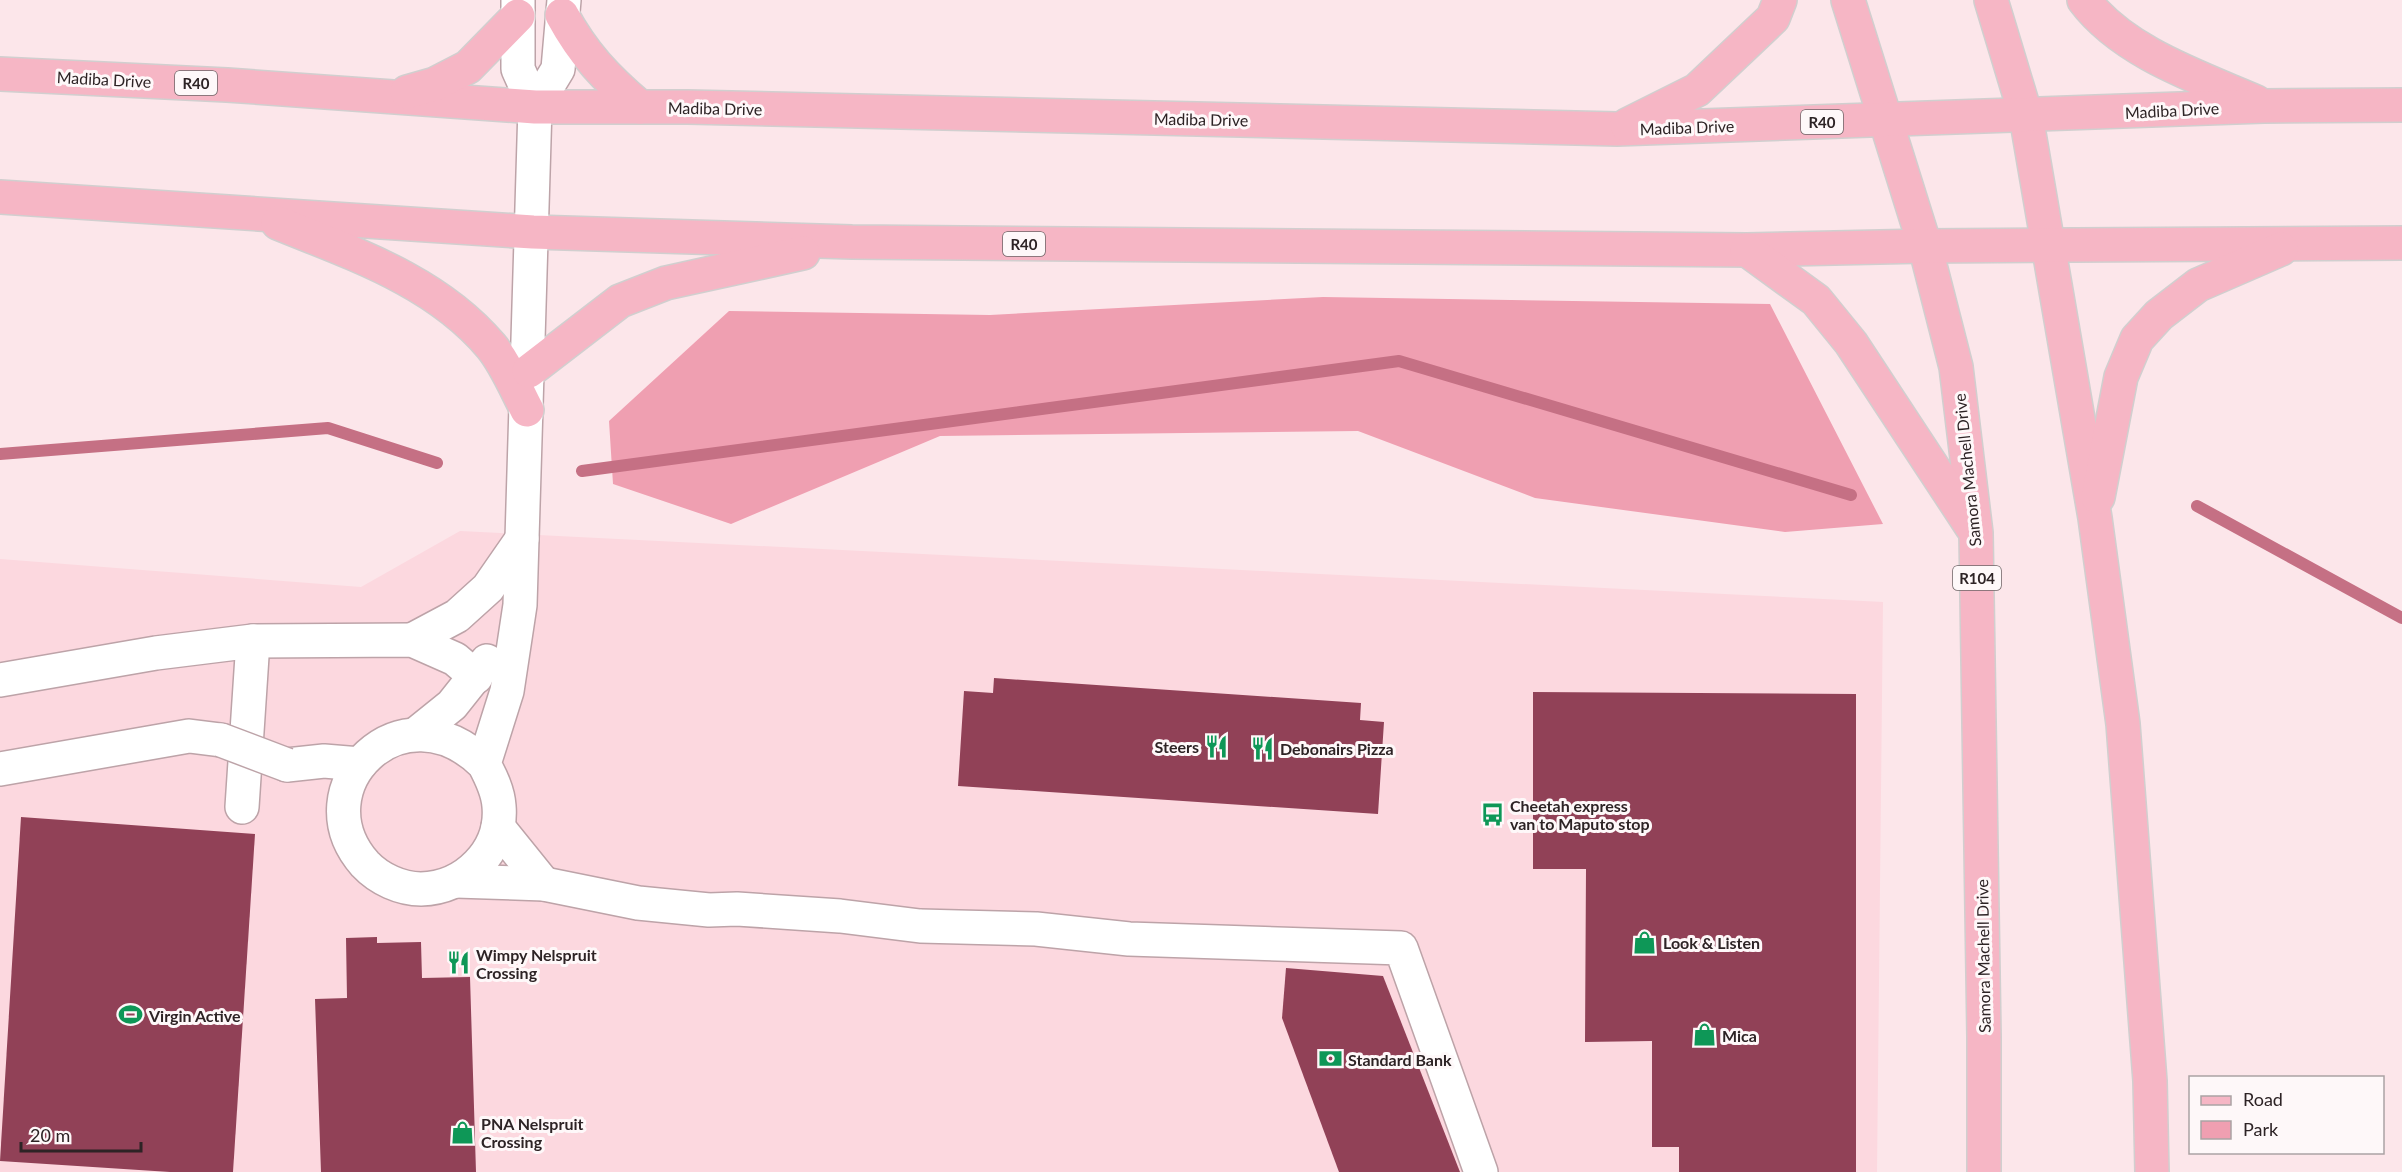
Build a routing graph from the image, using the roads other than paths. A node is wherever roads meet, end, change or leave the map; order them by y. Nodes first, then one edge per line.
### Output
1 (1780, 0) edge
2 (1848, 0) edge
3 (1991, 0) edge
4 (2084, 0) edge
5 (563, 7) edge
6 (518, 8) edge
7 (0, 74) edge
8 (391, 96) junction
9 (2402, 105) edge
10 (2264, 106) junction
11 (535, 107) junction
12 (640, 107) junction
13 (2026, 116) junction
14 (1884, 120) junction
15 (1617, 129) junction
16 (0, 197) edge
17 (247, 211) junction
18 (533, 232) junction
19 (852, 242) junction
20 (2402, 243) edge
21 (2294, 244) junction
22 (2049, 245) junction
23 (1924, 246) junction
24 (1747, 250) junction
25 (529, 371) junction
26 (527, 410) junction
27 (2094, 518) junction
28 (1976, 534) junction
29 (522, 539) junction
30 (517, 620) junction
31 (412, 640) junction
32 (253, 641) junction
33 (476, 677) junction
34 (0, 680) edge
35 (416, 734) junction
36 (360, 764) junction
37 (483, 764) junction
38 (287, 765) junction
39 (0, 769) edge
40 (346, 796) junction
41 (242, 807) dead end
42 (498, 827) junction
43 (456, 881) junction
44 (544, 884) junction
45 (1481, 1172) edge
46 (1984, 1172) edge
47 (2152, 1172) edge

1 - 15 main road
2 - 14 main road, Samora Machell Drive / R104
3 - 13 main road
4 - 10 main road
5 - 11 street
5 - 12 main road
6 - 8 main road
6 - 11 street
7 - 8 main road, Madiba Drive / R40
8 - 11 main road, Madiba Drive / R40
9 - 10 main road, Madiba Drive / R40
10 - 13 main road, Madiba Drive / R40
11 - 12 main road, Madiba Drive / R40
11 - 18 street
12 - 15 main road, Madiba Drive / R40
13 - 14 main road, Madiba Drive / R40
13 - 22 main road
14 - 15 main road, Madiba Drive / R40
14 - 23 main road, Samora Machell Drive / R104
16 - 17 main road, R40
17 - 18 main road, R40
17 - 26 main road
18 - 19 main road, R40
18 - 25 street
19 - 24 main road, R40
19 - 25 main road
20 - 21 main road, R40
21 - 22 main road, R40
21 - 27 main road
22 - 23 main road, R40
22 - 27 main road
23 - 24 main road, R40
23 - 28 main road, Samora Machell Drive / R104
24 - 28 main road
25 - 26 street
26 - 29 street
27 - 47 main road
28 - 46 main road, Samora Machell Drive / R104
29 - 30 street
29 - 31 street
30 - 33 street
30 - 37 street
31 - 32 street
31 - 33 street
32 - 34 street
32 - 41 street
33 - 35 street
35 - 36 street
35 - 37 street
36 - 38 street
36 - 40 street
37 - 42 street
38 - 39 street, bridge
38 - 40 street
40 - 43 street
42 - 43 street
42 - 44 street
43 - 44 street
44 - 45 street

